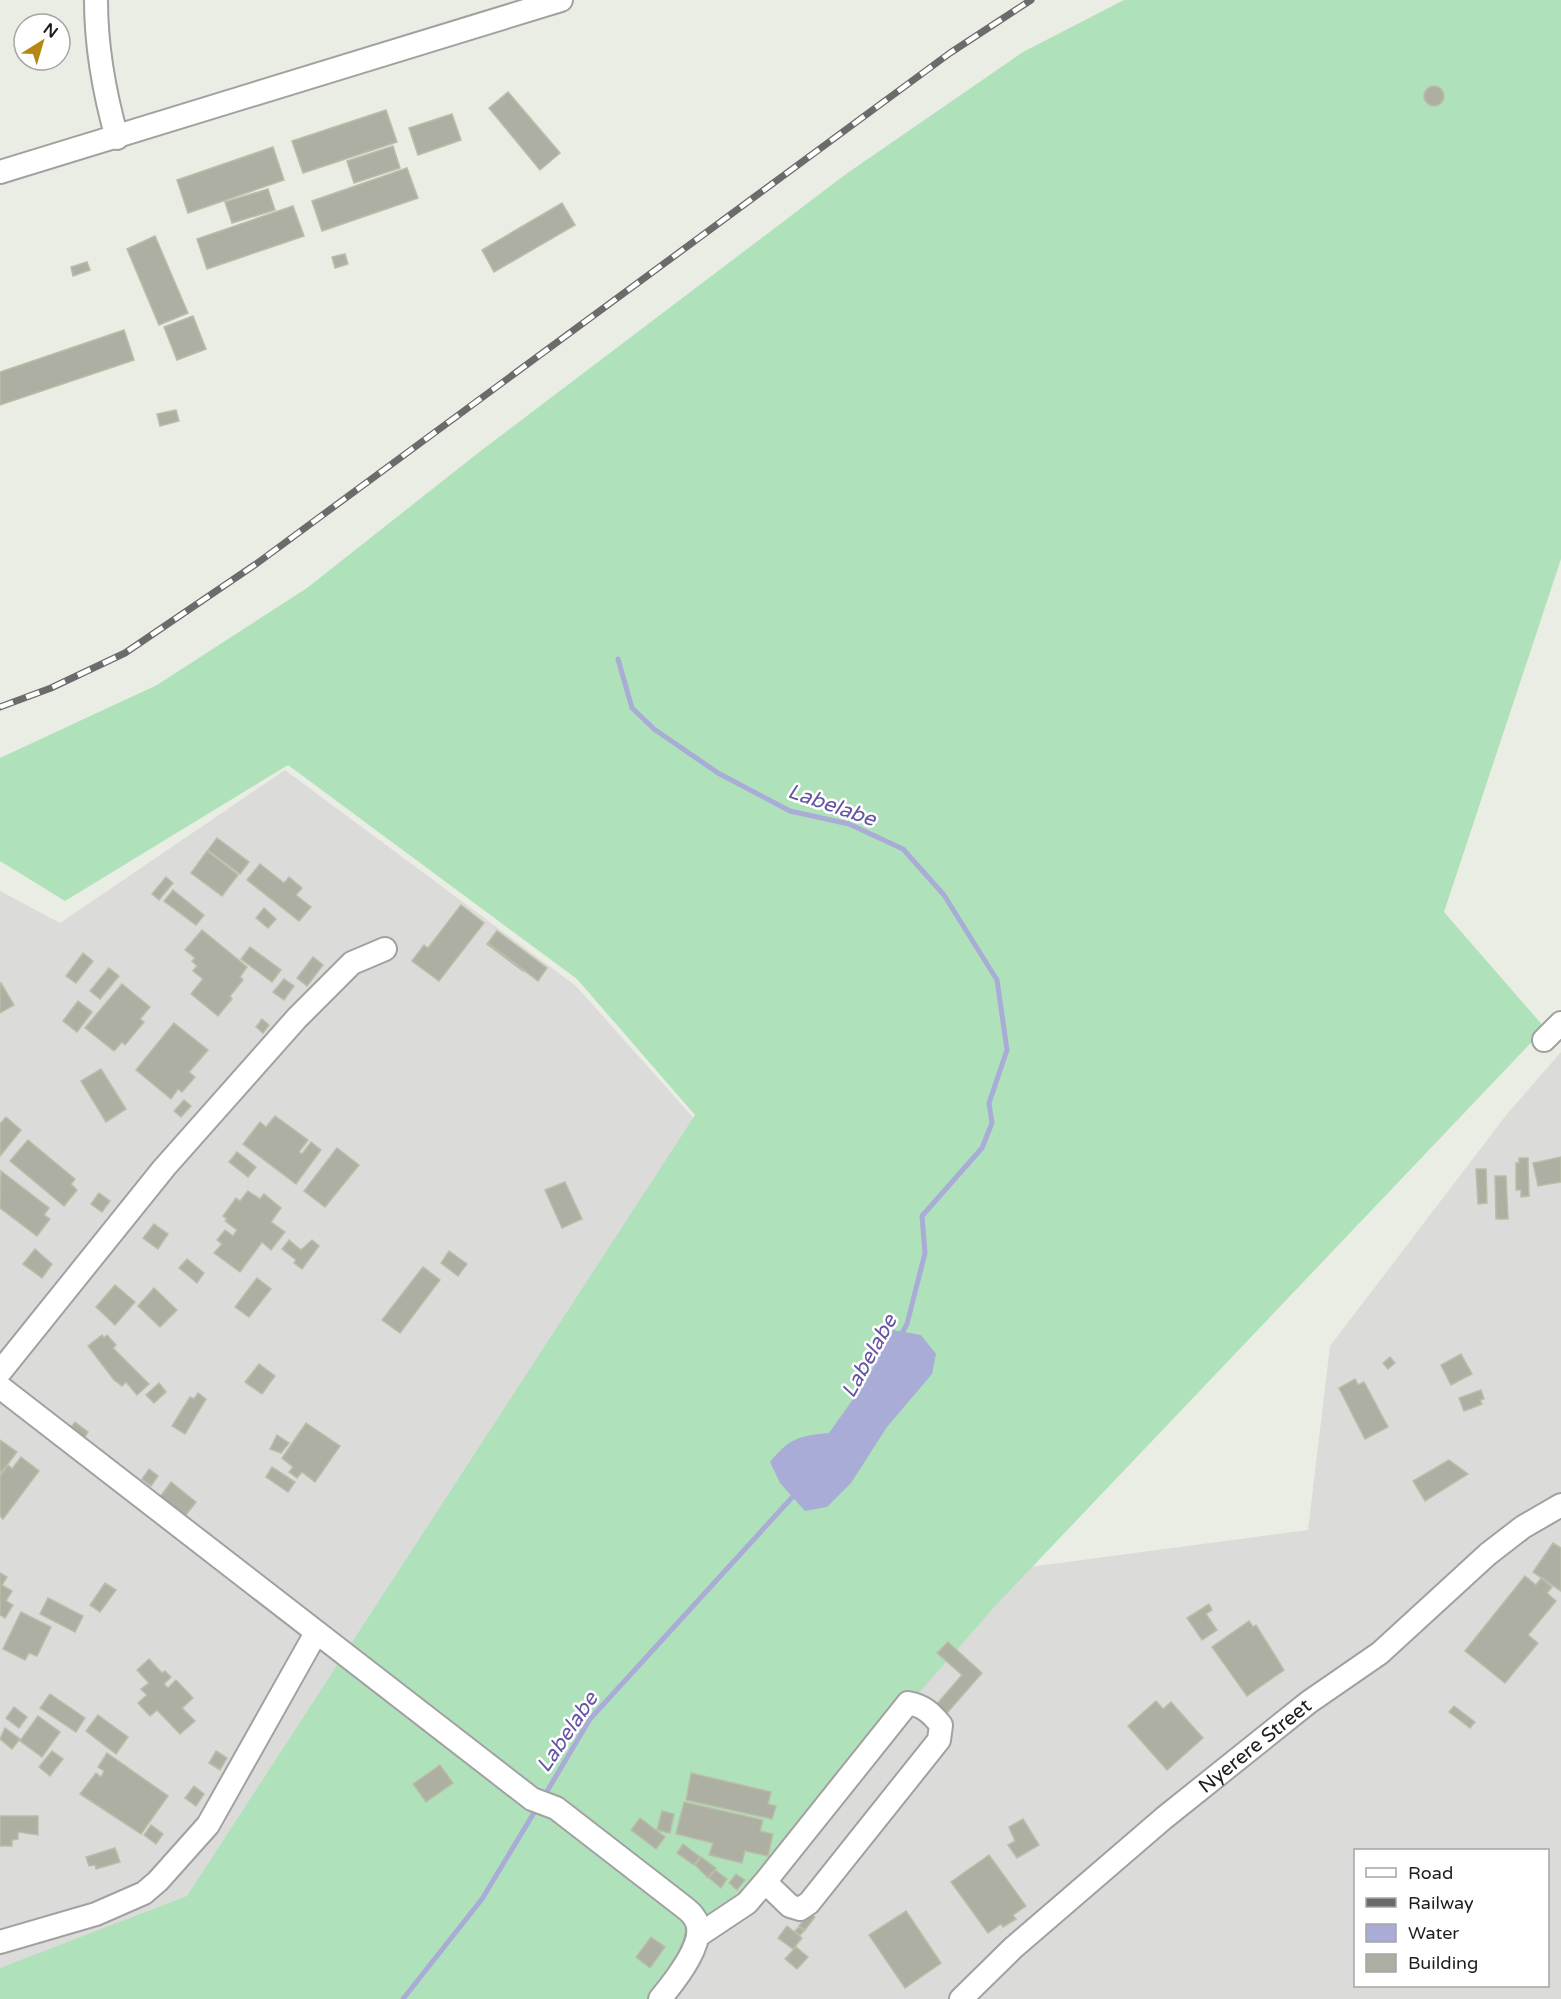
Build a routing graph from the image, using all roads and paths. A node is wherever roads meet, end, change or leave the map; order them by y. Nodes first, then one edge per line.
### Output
1 (96, 0) edge
2 (561, 0) edge
3 (117, 138) junction
4 (0, 172) edge
5 (385, 950) dead end
6 (1561, 1023) edge
7 (1544, 1040) dead end
8 (0, 1372) edge
9 (0, 1387) edge
10 (1561, 1505) edge
11 (316, 1632) junction
12 (765, 1882) junction
13 (699, 1935) junction
14 (0, 1942) edge
15 (660, 1999) edge
16 (961, 1999) edge

1 - 3 street
2 - 3 street
3 - 4 street
5 - 8 street
6 - 7 street
9 - 11 street
10 - 16 street, Nyerere Street
11 - 13 street
11 - 14 street
12 - 12 street
12 - 13 street
13 - 15 street

